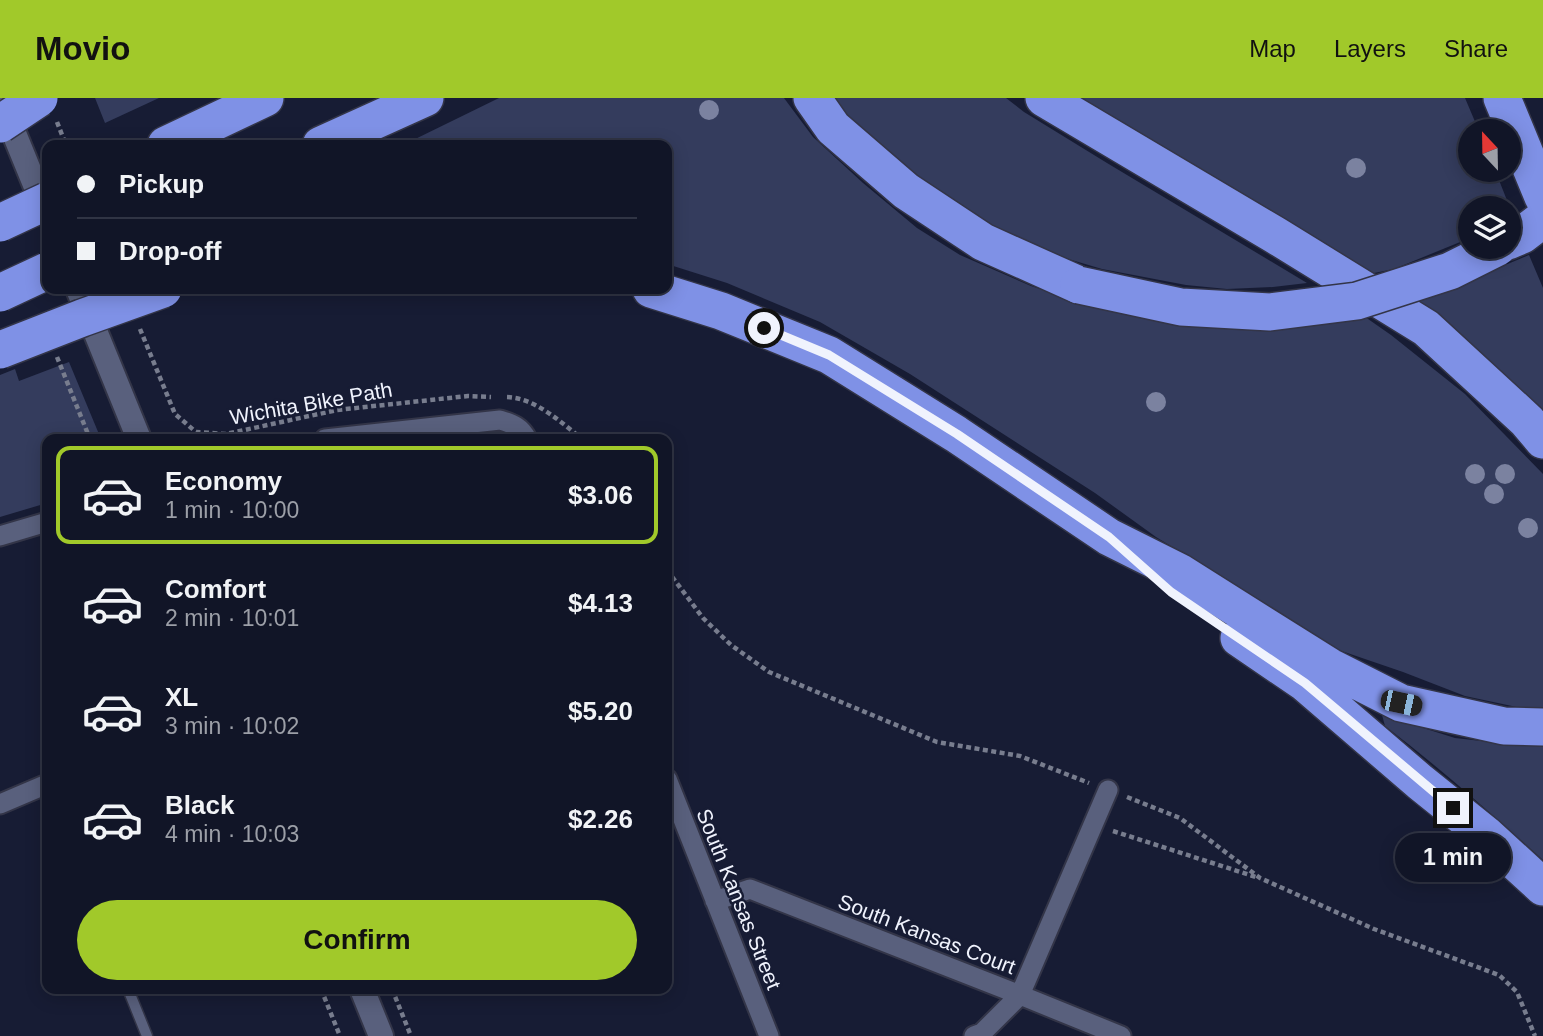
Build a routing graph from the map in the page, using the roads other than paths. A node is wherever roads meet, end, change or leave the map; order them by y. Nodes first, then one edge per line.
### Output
1 (39, 98) edge
2 (265, 98) edge
3 (425, 98) edge
4 (812, 98) edge
5 (1044, 98) edge
6 (1502, 98) edge
7 (0, 99) edge
8 (0, 124) edge
9 (177, 140) edge
10 (332, 140) edge
11 (1543, 197) edge
12 (42, 202) edge
13 (42, 203) edge
14 (1543, 219) edge
15 (0, 223) edge
16 (1521, 235) edge
17 (1474, 259) edge
18 (42, 273) edge
19 (0, 293) edge
20 (80, 294) edge
21 (149, 294) edge
22 (667, 294) edge
23 (0, 350) edge
24 (137, 434) edge
25 (371, 434) edge
26 (523, 434) edge
27 (1543, 440) edge
28 (42, 523) edge
29 (0, 536) edge
30 (1109, 537) junction
31 (1543, 727) edge
32 (42, 788) edge
33 (1108, 790) dead end
34 (672, 792) edge
35 (0, 804) edge
36 (1543, 887) edge
37 (715, 901) junction
38 (130, 994) edge
39 (364, 994) edge
40 (1020, 995) junction
41 (147, 1036) edge
42 (381, 1036) edge
43 (769, 1036) edge
44 (974, 1036) edge
45 (1121, 1036) edge

1 - 8 highway, bridge
2 - 9 highway
3 - 10 highway
4 - 17 highway, bridge
5 - 27 highway
6 - 11 highway
7 - 12 street
13 - 15 highway, bridge
14 - 16 highway
18 - 19 highway, bridge
20 - 24 street
21 - 23 highway, bridge
22 - 30 highway
25 - 26 street
28 - 29 street
30 - 31 highway
30 - 36 highway
32 - 35 street
33 - 40 street
34 - 37 street, South Kansas Street
37 - 40 street, South Kansas Court
37 - 43 street, South Kansas Street
38 - 41 lane
39 - 42 street
40 - 44 street
40 - 45 street, South Kansas Court

